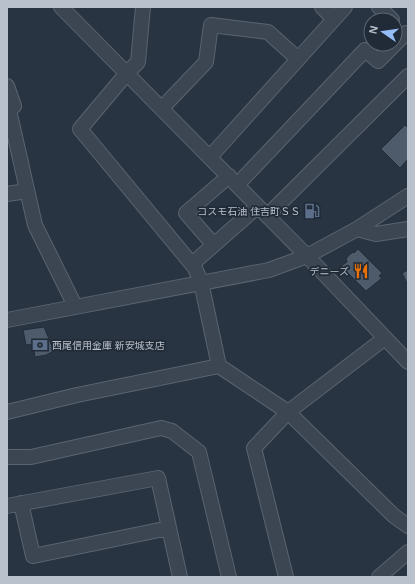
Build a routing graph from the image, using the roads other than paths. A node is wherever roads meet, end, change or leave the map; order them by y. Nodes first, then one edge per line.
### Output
1 (62, 7) edge
2 (143, 7) edge
3 (322, 7) edge
4 (345, 7) edge
5 (334, 19) junction
6 (407, 34) edge
7 (298, 59) junction
8 (127, 73) junction
9 (408, 76) edge
10 (7, 86) edge
11 (162, 108) junction
12 (8, 111) edge
13 (210, 157) junction
14 (233, 181) junction
15 (27, 191) junction
16 (7, 194) edge
17 (408, 196) edge
18 (262, 211) junction
19 (357, 229) junction
20 (408, 229) edge
21 (213, 244) junction
22 (307, 256) junction
23 (192, 264) junction
24 (201, 282) junction
25 (75, 306) junction
26 (7, 320) edge
27 (385, 338) junction
28 (408, 362) edge
29 (219, 366) junction
30 (8, 409) edge
31 (288, 412) junction
32 (7, 457) edge
33 (14, 505) edge
34 (408, 526) edge
35 (169, 528) junction
36 (408, 552) edge
37 (180, 577) edge
38 (229, 577) edge
39 (286, 577) edge
40 (379, 577) edge

1 - 8 street
2 - 8 street
3 - 5 street
4 - 5 street
5 - 7 street
6 - 14 street
7 - 11 street
7 - 13 street
8 - 11 street
8 - 23 street
9 - 18 street
10 - 12 street
11 - 13 street
12 - 15 street
13 - 14 street
14 - 18 street
14 - 21 street
15 - 16 street
15 - 25 street
17 - 19 street
18 - 21 street
18 - 22 street
19 - 20 street
19 - 22 street
21 - 23 street
22 - 24 street
22 - 27 street
23 - 24 street
24 - 25 street
24 - 29 street
25 - 26 street
27 - 28 street
27 - 31 street
29 - 30 street
29 - 31 street
31 - 34 street
31 - 39 street
32 - 38 street
33 - 35 street
33 - 35 street
35 - 37 street
36 - 40 street

